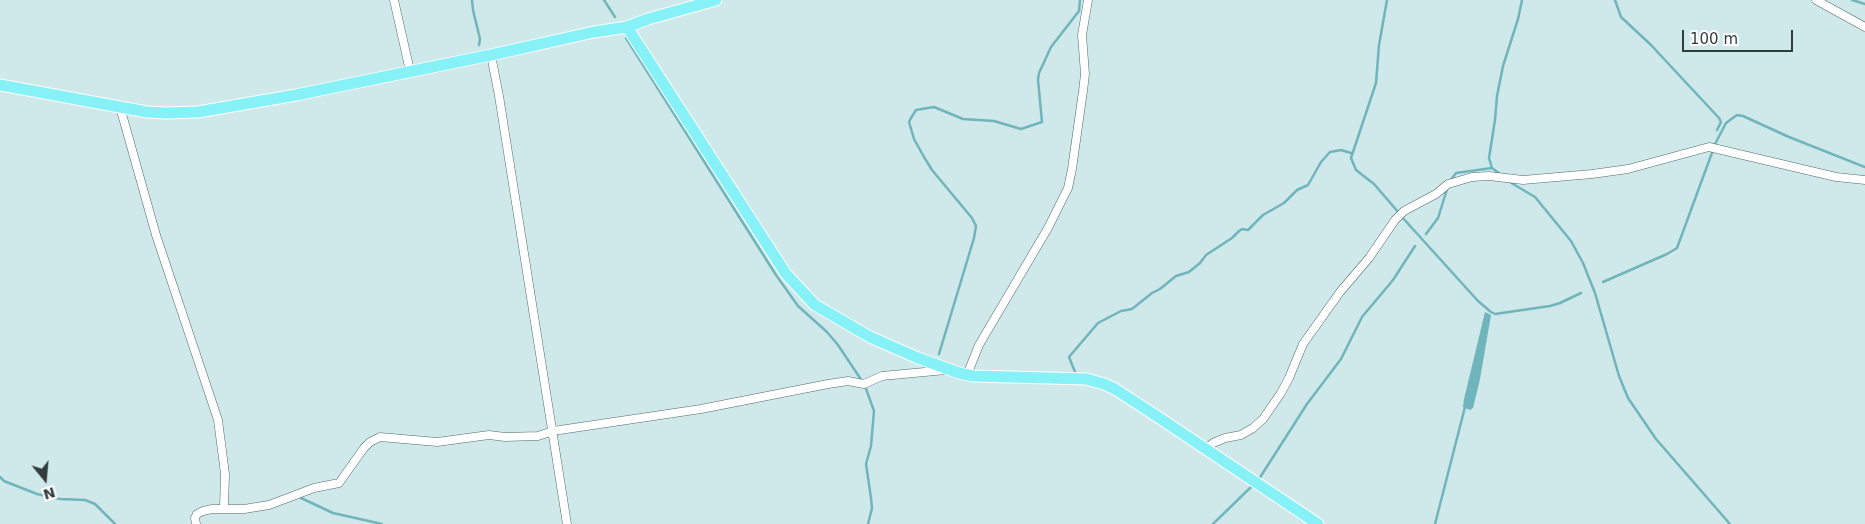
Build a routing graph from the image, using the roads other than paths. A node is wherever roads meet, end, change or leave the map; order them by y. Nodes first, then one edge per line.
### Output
1 (394, 0) edge
2 (716, 0) edge
3 (1088, 0) edge
4 (1816, 0) edge
5 (627, 27) junction
6 (1865, 27) edge
7 (491, 55) junction
8 (410, 71) junction
9 (0, 85) edge
10 (120, 107) junction
11 (1865, 180) edge
12 (949, 370) junction
13 (967, 375) junction
14 (553, 432) junction
15 (1206, 449) junction
16 (224, 508) junction
17 (196, 524) edge
18 (567, 524) edge
19 (1318, 524) edge

1 - 8 street
2 - 5 main road
3 - 13 street
4 - 6 street
5 - 7 main road
5 - 12 main road
7 - 8 main road
7 - 14 street
8 - 10 main road
9 - 10 main road
10 - 16 street
11 - 15 street
12 - 13 main road
12 - 14 street
13 - 15 main road
14 - 16 street
14 - 18 street
15 - 19 main road
16 - 17 street

